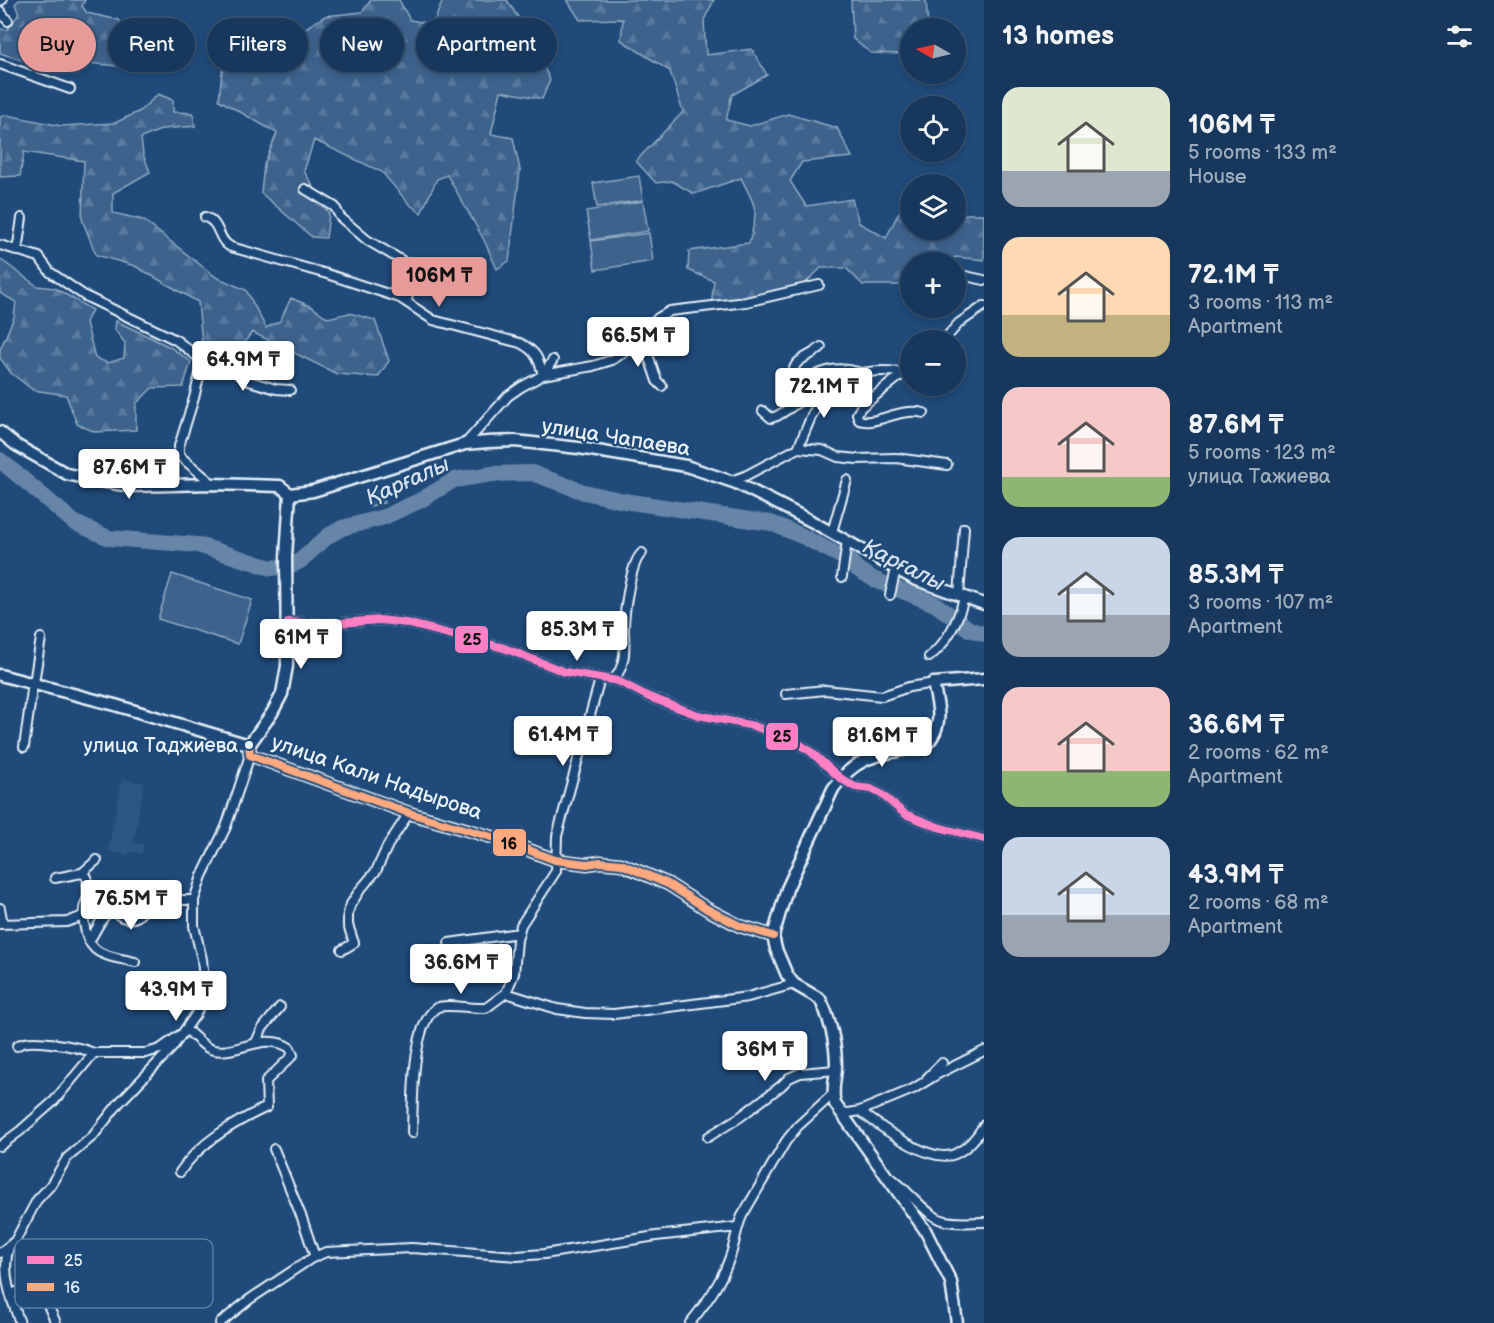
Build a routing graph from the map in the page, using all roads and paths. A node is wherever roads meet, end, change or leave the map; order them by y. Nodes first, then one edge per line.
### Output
1 (0, 11) edge
2 (8, 21) dead end
3 (0, 64) edge
4 (70, 89) dead end
5 (305, 189) dead end
6 (205, 217) dead end
7 (22, 218) dead end
8 (0, 245) edge
9 (17, 251) junction
10 (412, 264) dead end
11 (966, 276) edge
12 (410, 278) junction
13 (984, 280) edge
14 (819, 285) dead end
15 (407, 301) junction
16 (984, 306) edge
17 (953, 330) edge
18 (641, 334) junction
19 (821, 347) dead end
20 (553, 360) dead end
21 (203, 361) junction
22 (900, 370) edge
23 (863, 373) junction
24 (543, 375) junction
25 (900, 376) edge
26 (831, 382) junction
27 (662, 386) dead end
28 (290, 390) dead end
29 (763, 411) dead end
30 (924, 413) dead end
31 (0, 432) edge
32 (465, 444) junction
33 (798, 448) junction
34 (947, 465) dead end
35 (847, 480) dead end
36 (731, 481) junction
37 (213, 484) junction
38 (290, 494) junction
39 (964, 528) dead end
40 (832, 532) junction
41 (846, 546) junction
42 (642, 554) dead end
43 (896, 569) junction
44 (842, 577) dead end
45 (890, 595) dead end
46 (961, 597) junction
47 (984, 604) edge
48 (288, 622) junction
49 (41, 638) dead end
50 (929, 657) dead end
51 (0, 675) edge
52 (600, 679) junction
53 (984, 679) edge
54 (614, 680) junction
55 (34, 683) junction
56 (934, 683) junction
57 (786, 694) dead end
58 (24, 747) dead end
59 (250, 750) junction
60 (840, 778) junction
61 (409, 813) junction
62 (984, 839) edge
63 (97, 860) dead end
64 (555, 860) junction
65 (82, 873) junction
66 (55, 878) dead end
67 (89, 897) junction
68 (169, 900) junction
69 (194, 900) junction
70 (0, 908) edge
71 (83, 916) junction
72 (2, 924) edge
73 (519, 933) junction
74 (773, 936) junction
75 (90, 940) junction
76 (449, 943) dead end
77 (342, 950) dead end
78 (135, 962) dead end
79 (794, 984) junction
80 (209, 990) dead end
81 (506, 993) junction
82 (206, 999) junction
83 (280, 1007) dead end
84 (187, 1030) junction
85 (255, 1042) junction
86 (17, 1046) dead end
87 (984, 1051) edge
88 (94, 1053) junction
89 (942, 1063) dead end
90 (836, 1070) junction
91 (925, 1082) junction
92 (833, 1094) junction
93 (860, 1111) junction
94 (843, 1114) junction
95 (984, 1125) edge
96 (412, 1133) dead end
97 (708, 1137) dead end
98 (0, 1146) edge
99 (274, 1149) dead end
100 (180, 1172) dead end
101 (890, 1178) junction
102 (984, 1222) edge
103 (737, 1227) junction
104 (9, 1247) junction
105 (0, 1253) edge
106 (315, 1257) junction
107 (15, 1292) edge
108 (11, 1295) junction
109 (15, 1307) edge
110 (15, 1308) edge
111 (49, 1308) edge
112 (20, 1323) edge
113 (56, 1323) edge
114 (220, 1323) edge
115 (690, 1323) edge
116 (957, 1323) edge

1 - 2 street
3 - 4 street
5 - 12 street
6 - 15 street
7 - 9 street
8 - 9 street
9 - 21 street
10 - 12 street
11 - 13 street
12 - 15 street
14 - 18 street
15 - 24 street
16 - 17 street
18 - 24 street
18 - 27 street
19 - 23 street
20 - 24 street
21 - 28 street
21 - 37 street
22 - 23 street
23 - 26 street
24 - 32 street
25 - 30 street
26 - 29 street
26 - 33 street
31 - 37 street
32 - 36 street, улица Чапаева
32 - 38 street, улица Чапаева
33 - 34 street
33 - 36 street
35 - 40 street
36 - 40 street, улица Чапаева
37 - 38 street
38 - 48 street
39 - 46 street
40 - 41 street, улица Чапаева
41 - 43 street, улица Чапаева
41 - 44 street
42 - 54 street
43 - 45 street
43 - 46 street, улица Чапаева
46 - 47 street, улица Чапаева
46 - 50 street
48 - 52 street
48 - 59 street
49 - 55 street
51 - 55 street, улица Кали Надырова
52 - 54 street
52 - 64 street
53 - 56 street
54 - 60 street
55 - 58 street
55 - 59 street, улица Кали Надырова
56 - 57 street
56 - 60 street
59 - 61 street, улица Кали Надырова
59 - 69 street
60 - 62 street
60 - 74 street
61 - 64 street, улица Кали Надырова
61 - 77 street
63 - 65 street
64 - 73 street
64 - 74 street, улица Кали Надырова
65 - 66 street
65 - 67 street
67 - 68 street
67 - 71 street
68 - 69 street
68 - 75 street
69 - 82 street
70 - 72 street
71 - 72 street
71 - 75 street
73 - 76 street
73 - 81 street
74 - 79 street
75 - 78 street
79 - 81 street
79 - 90 street
80 - 82 street
81 - 96 street
82 - 84 street
83 - 85 street
84 - 85 street
84 - 88 street
84 - 104 street
85 - 100 street
86 - 88 street
87 - 91 street
88 - 98 street
89 - 91 street
90 - 92 street
90 - 97 street
91 - 93 street
92 - 94 street
92 - 103 street
93 - 94 street
93 - 95 street
94 - 101 street
99 - 106 street
101 - 102 street
101 - 116 street
103 - 106 street
103 - 115 street
104 - 105 street
104 - 108 street
106 - 114 street
107 - 108 street
108 - 109 street
110 - 112 street
111 - 113 street

